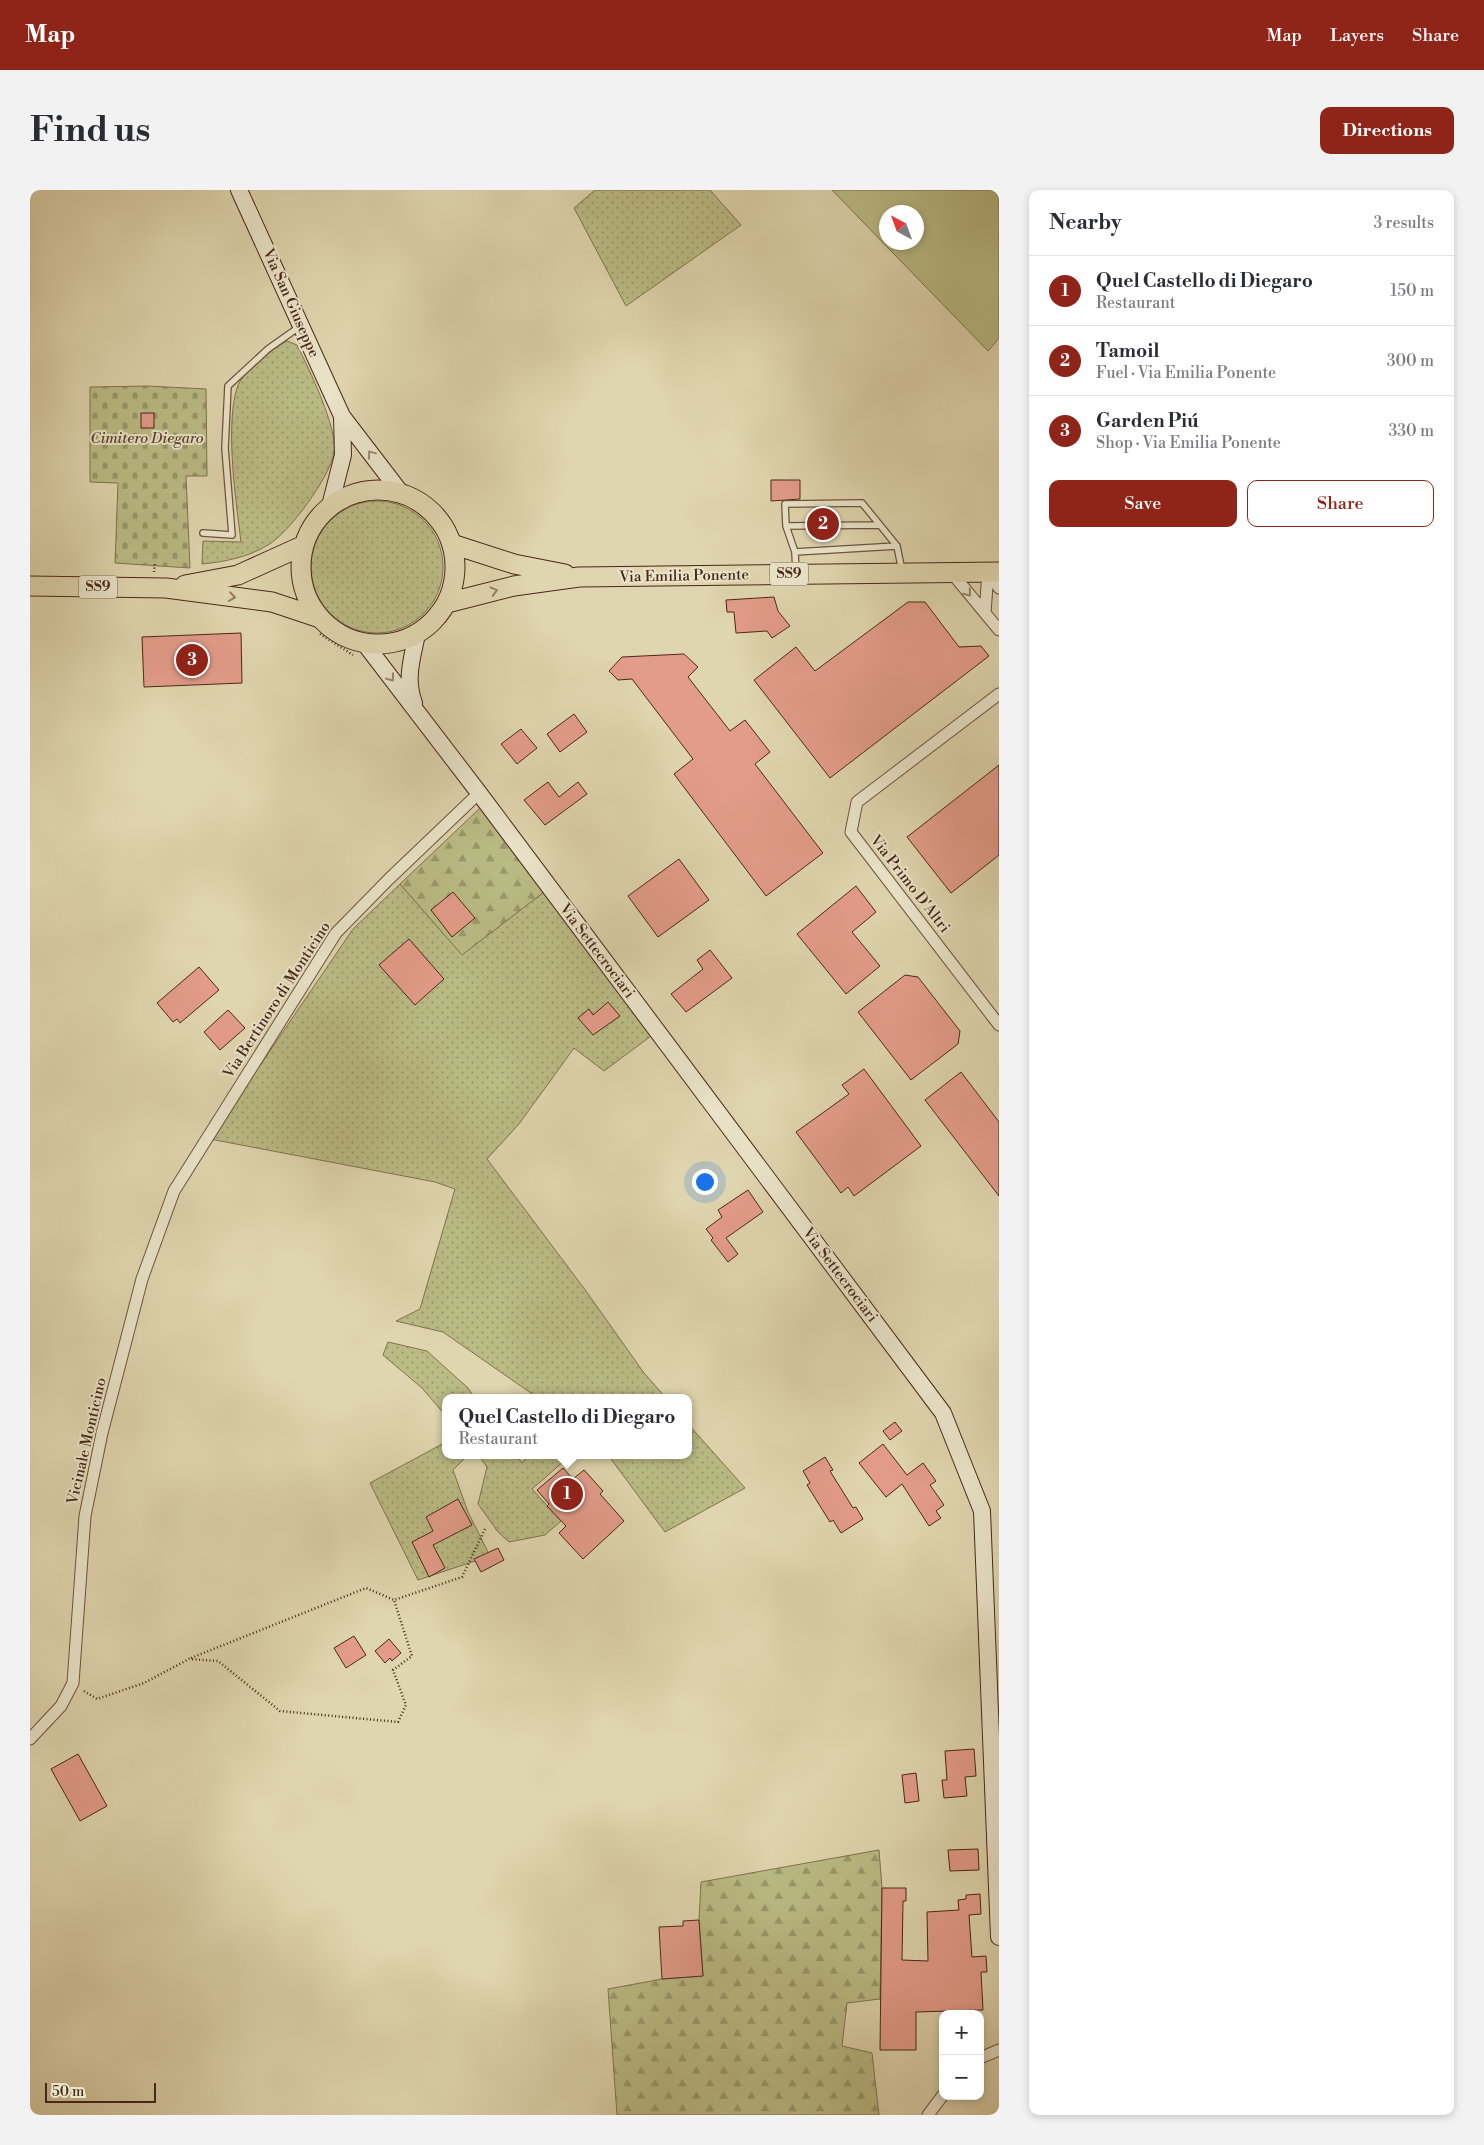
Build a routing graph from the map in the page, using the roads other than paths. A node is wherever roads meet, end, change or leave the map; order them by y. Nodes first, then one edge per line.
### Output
1 (240, 190) edge
2 (301, 326) junction
3 (342, 416) junction
4 (401, 493) junction
5 (330, 506) junction
6 (880, 525) junction
7 (786, 526) junction
8 (203, 533) dead end
9 (452, 544) junction
10 (302, 546) junction
11 (897, 546) junction
12 (795, 552) junction
13 (951, 572) junction
14 (993, 572) edge
15 (902, 573) junction
16 (796, 574) junction
17 (579, 577) junction
18 (30, 586) edge
19 (160, 588) junction
20 (999, 588) edge
21 (450, 609) junction
22 (985, 613) junction
23 (316, 622) junction
24 (999, 630) edge
25 (422, 634) junction
26 (360, 650) junction
27 (999, 694) edge
28 (417, 713) junction
29 (479, 793) junction
30 (999, 1025) edge
31 (199, 1150) joint
32 (30, 1739) edge
33 (999, 1937) edge
34 (999, 2050) edge
35 (984, 2056) edge
36 (939, 2100) edge
37 (928, 2115) edge

1 - 2 main road, Via San Giuseppe
2 - 3 main road, Via San Giuseppe
2 - 8 lane
4 -> 3 main road, Via San Giuseppe
3 - 5 main road, Via San Giuseppe
4 - 5 main road
4 - 9 main road
5 - 10 main road
6 - 7 lane
6 - 7 lane
6 - 11 lane
7 - 12 lane
9 - 17 main road, Via Emilia Ponente
9 - 21 main road
10 - 19 main road
10 - 23 main road
11 - 12 lane
11 - 15 lane
12 - 16 lane
13 - 14 main road, Via Emilia Ponente / SS9
13 - 15 main road, Via Emilia Ponente / SS9
13 -> 22 street
14 - 20 street
14 - 22 street
15 - 16 main road, Via Emilia Ponente / SS9
16 - 17 main road, Via Emilia Ponente / SS9
21 -> 17 main road, Via Emilia Ponente
18 - 19 main road, SS9
19 -> 23 main road
21 - 25 main road
22 - 24 street
23 - 26 main road
25 - 26 main road
25 - 28 main road, Via Settecrociari
26 -> 28 main road, Via Settecrociari
27 - 30 street, Via Primo D'Altri
28 - 29 main road, Via Settecrociari
29 - 31 street, Via Bertinoro di Monticino
29 - 33 main road, Via Settecrociari
31 - 32 street, Vicinale Monticino
34 - 35 street
36 - 37 street

